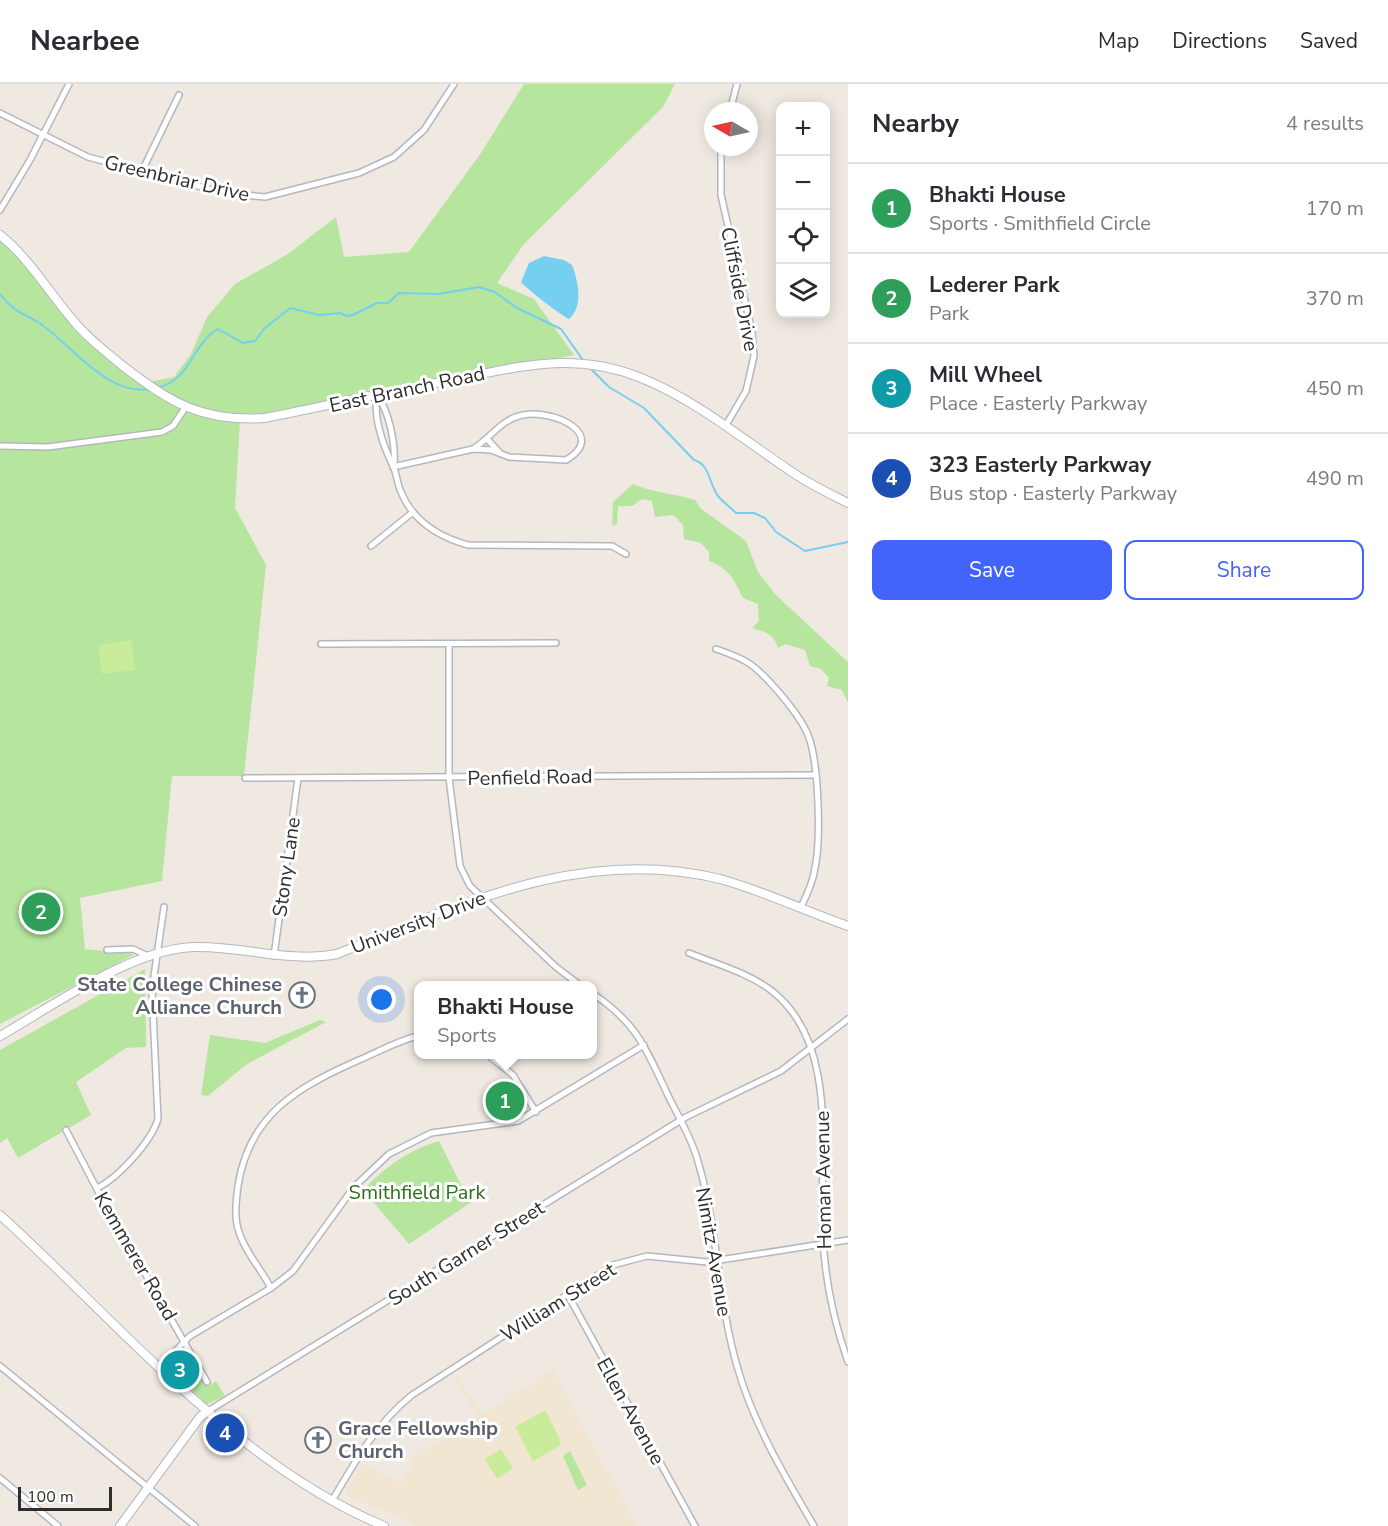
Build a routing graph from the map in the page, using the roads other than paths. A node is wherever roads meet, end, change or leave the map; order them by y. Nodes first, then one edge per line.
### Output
1 (69, 84) edge
2 (454, 84) edge
3 (737, 84) edge
4 (179, 95) dead end
5 (732, 102) edge
6 (0, 113) edge
7 (44, 135) junction
8 (721, 156) edge
9 (142, 171) junction
10 (0, 210) edge
11 (0, 235) edge
12 (377, 395) junction
13 (185, 408) junction
14 (726, 425) junction
15 (487, 439) junction
16 (0, 446) edge
17 (473, 449) junction
18 (500, 453) junction
19 (393, 467) junction
20 (848, 503) edge
21 (413, 512) junction
22 (371, 546) dead end
23 (626, 554) dead end
24 (556, 643) dead end
25 (321, 644) dead end
26 (449, 644) junction
27 (716, 650) dead end
28 (816, 775) junction
29 (245, 778) dead end
30 (298, 778) junction
31 (449, 778) junction
32 (481, 897) junction
33 (164, 907) dead end
34 (801, 907) junction
35 (848, 926) edge
36 (107, 950) dead end
37 (158, 952) junction
38 (689, 953) dead end
39 (148, 956) junction
40 (273, 956) junction
41 (574, 981) edge
42 (597, 997) edge
43 (848, 1019) edge
44 (0, 1035) edge
45 (414, 1038) edge
46 (644, 1045) junction
47 (810, 1050) junction
48 (493, 1059) edge
49 (536, 1112) junction
50 (680, 1121) junction
51 (66, 1130) dead end
52 (97, 1188) junction
53 (0, 1215) edge
54 (848, 1240) edge
55 (824, 1244) junction
56 (718, 1261) junction
57 (271, 1288) junction
58 (568, 1295) junction
59 (184, 1341) junction
60 (848, 1362) edge
61 (0, 1366) edge
62 (159, 1368) junction
63 (207, 1382) dead end
64 (208, 1411) junction
65 (0, 1478) edge
66 (148, 1487) junction
67 (333, 1499) junction
68 (58, 1526) edge
69 (120, 1526) edge
70 (195, 1526) edge
71 (384, 1526) edge
72 (695, 1526) edge
73 (814, 1526) edge

1 - 7 street
2 - 9 street, Greenbriar Drive
3 - 5 street
4 - 9 street
6 - 7 street, Greenbriar Drive
7 - 9 street, Greenbriar Drive
7 - 10 street
8 - 14 street, Cliffside Drive
11 - 13 main road, East Branch Road
12 - 13 main road, East Branch Road
12 - 14 main road, East Branch Road
12 - 19 street
13 - 16 street
14 - 20 main road, East Branch Road
15 - 17 street
15 - 18 street
15 - 18 street
17 - 18 street
17 - 19 street
19 - 21 street
21 - 22 street
21 - 23 street
24 - 26 street
25 - 26 street
26 - 31 street
27 - 28 street
28 - 31 street, Penfield Road
28 - 34 street
29 - 30 street, Penfield Road
30 - 31 street, Penfield Road
30 - 40 street, Stony Lane
31 - 32 street
32 - 34 main road, University Drive
32 - 40 main road, University Drive
32 - 41 street
33 - 37 street
34 - 35 main road, University Drive
36 - 39 street
37 - 39 main road, University Drive
37 - 40 main road, University Drive
37 - 52 street
38 - 47 street, Homan Avenue
39 - 44 main road, University Drive
42 - 46 street, Nimitz Avenue
43 - 47 street, South Garner Street
45 - 57 street
46 - 49 street
46 - 50 street, Nimitz Avenue
47 - 50 street, South Garner Street
47 - 55 street, Homan Avenue
48 - 49 street
49 - 57 street
50 - 56 street, Nimitz Avenue
50 - 64 street, South Garner Street
51 - 52 street, Kemmerer Road
52 - 59 street, Kemmerer Road
53 - 62 main road
54 - 55 street, William Street
55 - 56 street, William Street
55 - 60 street, Homan Avenue
56 - 58 street, William Street
56 - 73 street, Nimitz Avenue
57 - 59 street
58 - 67 street, William Street
58 - 72 street, Ellen Avenue
59 - 62 street
59 - 63 street, Kemmerer Road
61 - 66 street
62 - 64 main road
64 - 66 main road, South Garner Street
64 - 67 main road
65 - 68 street
66 - 69 main road, South Garner Street
66 - 70 street
67 - 71 main road

